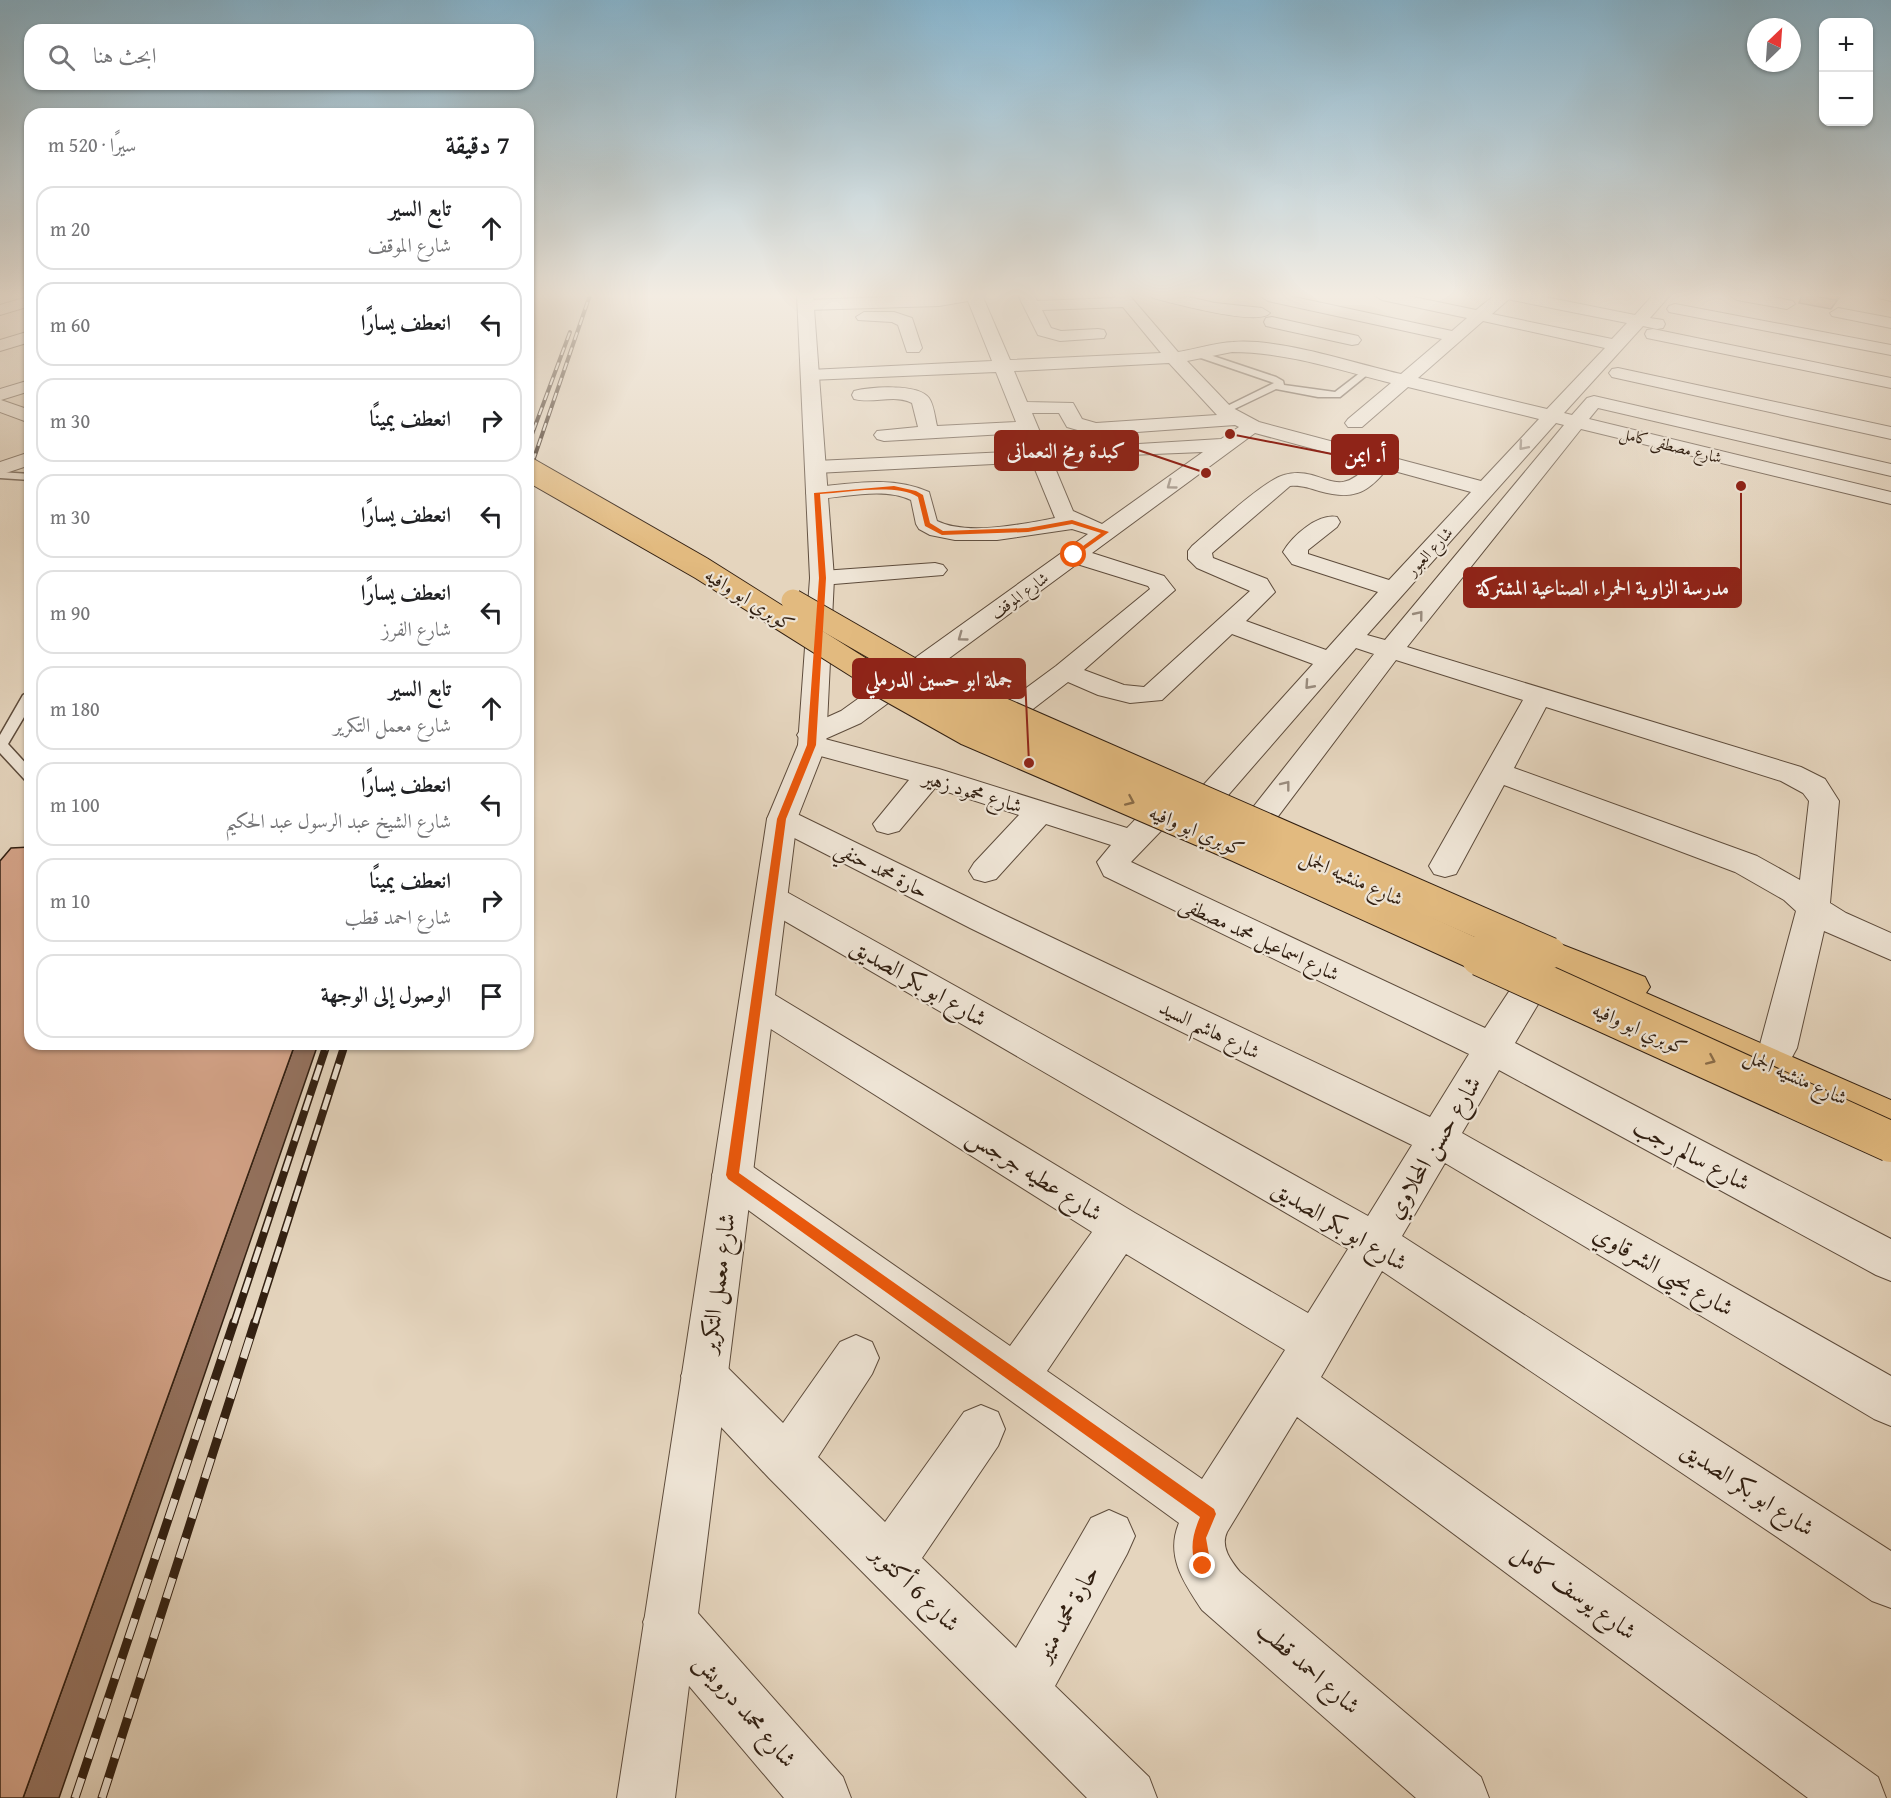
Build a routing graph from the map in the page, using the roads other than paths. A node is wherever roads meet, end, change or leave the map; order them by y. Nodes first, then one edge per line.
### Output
1 (810, 379) edge
2 (1009, 379) edge
3 (1196, 379) edge
4 (1275, 379) edge
5 (1357, 379) edge
6 (1401, 379) edge
7 (1593, 379) edge
8 (1611, 379) edge
9 (1682, 379) edge
10 (1682, 379) edge
11 (1813, 379) edge
12 (1838, 379) edge
13 (1405, 380) junction
14 (1891, 383) edge
15 (1280, 386) junction
16 (24, 387) edge
17 (1, 397) edge
18 (1891, 397) edge
19 (812, 398) junction
20 (1021, 408) junction
21 (1709, 411) junction
22 (24, 414) edge
23 (1550, 415) junction
24 (1891, 415) edge
25 (24, 418) edge
26 (1238, 419) junction
27 (1577, 422) junction
28 (1355, 423) dead end
29 (1772, 425) junction
30 (0, 426) edge
31 (1028, 427) junction
32 (929, 432) junction
33 (1891, 433) edge
34 (884, 435) dead end
35 (1226, 445) junction
36 (1114, 449) dead end
37 (1891, 453) edge
38 (534, 456) edge
39 (1040, 456) junction
40 (24, 460) edge
41 (1382, 462) junction
42 (816, 466) junction
43 (0, 469) edge
44 (1891, 470) edge
45 (534, 472) edge
46 (0, 475) edge
47 (24, 477) edge
48 (1486, 489) junction
49 (1889, 492) edge
50 (817, 493) junction
51 (1072, 522) junction
52 (1329, 522) dead end
53 (1106, 532) junction
54 (1074, 555) junction
55 (934, 570) dead end
56 (822, 578) junction
57 (1394, 589) junction
58 (1229, 624) junction
59 (817, 630) junction
60 (1351, 638) junction
61 (1390, 651) junction
62 (1331, 661) junction
63 (1065, 672) junction
64 (904, 679) junction
65 (1538, 697) junction
66 (24, 705) edge
67 (997, 723) junction
68 (812, 740) junction
69 (24, 770) edge
70 (1497, 772) junction
71 (929, 777) junction
72 (1187, 804) junction
73 (1040, 812) junction
74 (782, 819) junction
75 (888, 824) dead end
76 (1250, 832) junction
77 (1133, 841) junction
78 (1445, 866) dead end
79 (985, 871) dead end
80 (771, 898) junction
81 (1813, 908) junction
82 (982, 919) joint
83 (1891, 947) edge
84 (1547, 958) junction
85 (757, 1002) junction
86 (1492, 1048) junction
87 (1778, 1048) junction
88 (1891, 1096) edge
89 (1891, 1118) edge
90 (1438, 1139) junction
91 (1891, 1142) edge
92 (732, 1175) junction
93 (1120, 1227) junction
94 (1376, 1243) junction
95 (1891, 1261) edge
96 (856, 1358) dead end
97 (1304, 1364) junction
98 (704, 1376) junction
99 (1016, 1377) junction
100 (1891, 1402) edge
101 (981, 1429) dead end
102 (786, 1461) junction
103 (1209, 1514) junction
104 (1108, 1536) dead end
105 (888, 1562) junction
106 (1891, 1582) edge
107 (670, 1622) junction
108 (1023, 1691) junction
109 (646, 1798) edge
110 (822, 1798) edge
111 (1128, 1798) edge
112 (1460, 1798) edge
113 (1857, 1798) edge

1 - 19 street, شارع معمل التكرير
2 - 20 street
3 - 26 street
4 - 15 lane
5 - 15 lane
6 - 13 street, شارع مصطفى كامل
7 - 23 street, شارع العبور
8 - 27 street, شارع العبور
9 - 21 street
10 - 21 street
11 - 18 street
12 - 14 street
13 - 23 street, شارع مصطفى كامل
13 - 28 street
15 - 26 lane
16 - 17 street
17 - 22 street
19 - 32 street
19 - 42 street, شارع معمل التكرير
20 - 26 street
20 - 31 street
21 - 29 street
21 - 29 street
23 - 27 street, شارع مصطفى كامل
23 -> 48 street, شارع العبور
24 - 29 street
25 - 30 street
26 - 35 street, شارع الموقف
26 - 41 street
27 - 49 street, شارع مصطفى كامل
61 -> 27 street, شارع العبور
29 - 33 street
29 - 37 street
29 - 44 street
31 - 32 street
31 - 39 street
32 - 34 street
35 - 36 street
35 -> 53 street, شارع الموقف
38 - 84 main road, كوبري ابو وافيه, bridge
39 - 42 street
39 - 51 street
40 - 43 street
41 - 48 street
41 - 58 street
42 - 50 street, شارع معمل التكرير
45 -> 91 main road, كوبري ابو وافيه, bridge
46 - 47 lane
48 - 57 street, شارع العبور
50 - 51 street
50 - 56 street, شارع معمل التكرير
51 - 53 street
52 - 57 street
53 - 54 street, شارع الموقف
54 - 63 street
54 -> 64 street, شارع الموقف
55 - 56 street
56 - 59 street, شارع معمل التكرير
57 - 60 street, شارع العبور
58 - 62 street
58 - 63 street
59 - 64 main road, شارع منشيه الجمل
59 - 68 street, شارع معمل التكرير
60 - 61 street
60 - 62 street, شارع العبور
61 - 65 street
76 -> 61 street, شارع العبور
62 -> 72 street, شارع العبور
63 - 67 street
64 - 67 main road, شارع منشيه الجمل
64 - 68 street, شارع الموقف
65 - 70 street
65 - 81 street
66 - 69 lane
67 - 72 main road, شارع منشيه الجمل
68 - 71 street, شارع محمود زهير
68 - 74 street, شارع معمل التكرير
70 - 78 street
70 - 81 street
71 - 73 street, شارع محمود زهير
71 - 75 street
72 - 76 main road, شارع منشيه الجمل
72 - 77 street, شارع اسماعيل محمد مصطفى
73 - 77 street, شارع محمود زهير
73 - 79 street
74 - 80 street, شارع معمل التكرير
74 - 82 street, حارة محمد حنفي
76 - 84 main road, شارع منشيه الجمل
77 - 86 street, شارع اسماعيل محمد مصطفى
80 - 85 street, شارع معمل التكرير
80 - 94 street, شارع ابو بكر الصديق
81 - 83 street
81 - 87 street
82 - 90 street, شارع هاشم السيد
84 - 86 street, شارع حسن المحلاوي
84 - 87 main road, شارع منشيه الجمل
84 - 89 main road, شارع منشيه الجمل
85 - 92 street, شارع معمل التكرير
85 - 93 street, شارع عطيه جرجس
86 - 90 street, شارع حسن المحلاوي
86 - 95 street, شارع سالم رجب
87 - 88 main road, شارع منشيه الجمل
90 - 94 street, شارع حسن المحلاوي
90 - 100 street, شارع يحيى الشرقاوي
92 - 98 street, شارع معمل التكرير
92 - 99 street
93 - 97 street, شارع عطيه جرجس
93 - 99 street
94 - 97 street, شارع حسن المحلاوي
94 - 106 street, شارع ابو بكر الصديق
96 - 102 street
97 - 103 street, شارع حسن المحلاوي
97 - 113 street, شارع يوسف كامل
98 - 102 street, شارع 6 أكتوبر
98 - 107 street, شارع معمل التكرير
99 - 103 street
101 - 105 street
102 - 105 street, شارع 6 أكتوبر
103 - 112 street, شارع احمد قطب
104 - 108 street, حارة محمد منير
105 - 108 street, شارع 6 أكتوبر
107 - 109 street, شارع معمل التكرير
107 - 110 street, شارع محمد درويش
108 - 111 street, شارع 6 أكتوبر

